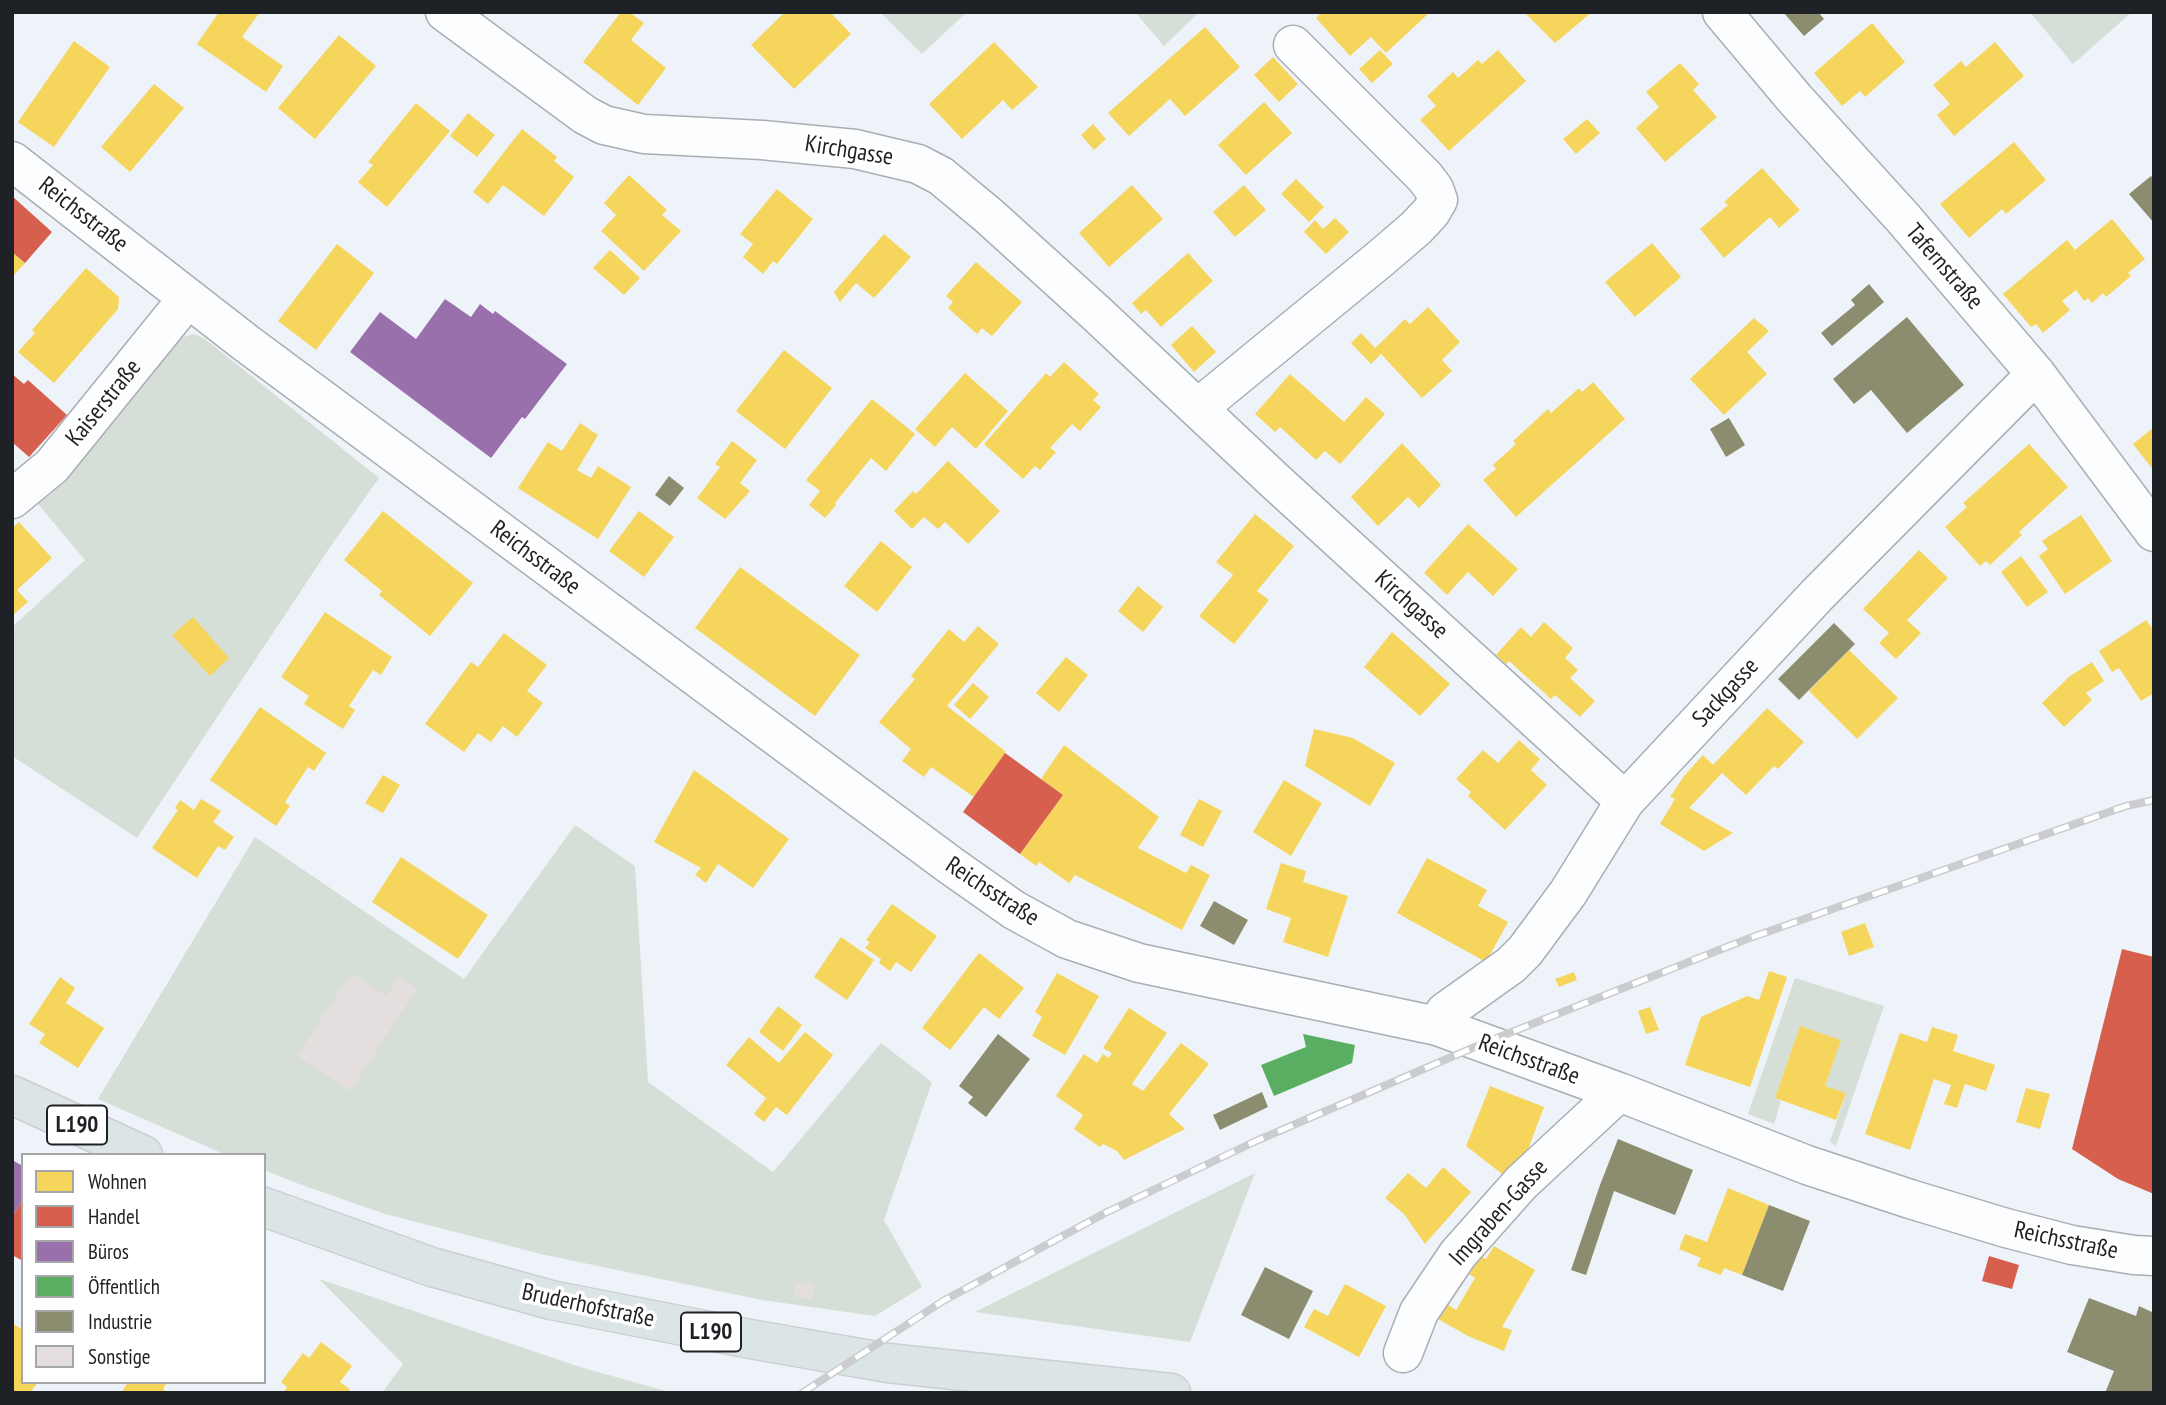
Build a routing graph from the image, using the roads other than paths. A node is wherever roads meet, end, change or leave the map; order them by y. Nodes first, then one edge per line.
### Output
1 (444, 12) edge
2 (1722, 12) edge
3 (1293, 45) dead end
4 (12, 161) edge
5 (188, 298) junction
6 (2036, 374) junction
7 (1198, 408) junction
8 (12, 499) edge
9 (2154, 532) edge
10 (1625, 801) junction
11 (1437, 1026) junction
12 (1619, 1092) junction
13 (12, 1095) edge
14 (139, 1153) edge
15 (266, 1207) edge
16 (2154, 1255) edge
17 (1403, 1353) dead end
18 (1171, 1393) edge

1 - 7 street, Kirchgasse
2 - 6 street, Tafernstraße
3 - 7 street
4 - 5 street, Reichsstraße
5 - 8 street, Kaiserstraße
5 - 11 street, Reichsstraße
6 - 9 street, Tafernstraße
6 - 10 street, Sackgasse
7 - 10 street, Kirchgasse
10 - 11 street, Sackgasse
11 - 12 street, Reichsstraße
12 - 16 street, Reichsstraße
12 - 17 street, Imgraben-Gasse
13 - 14 main road, L190
15 - 18 main road, Bruderhofstraße / L190

